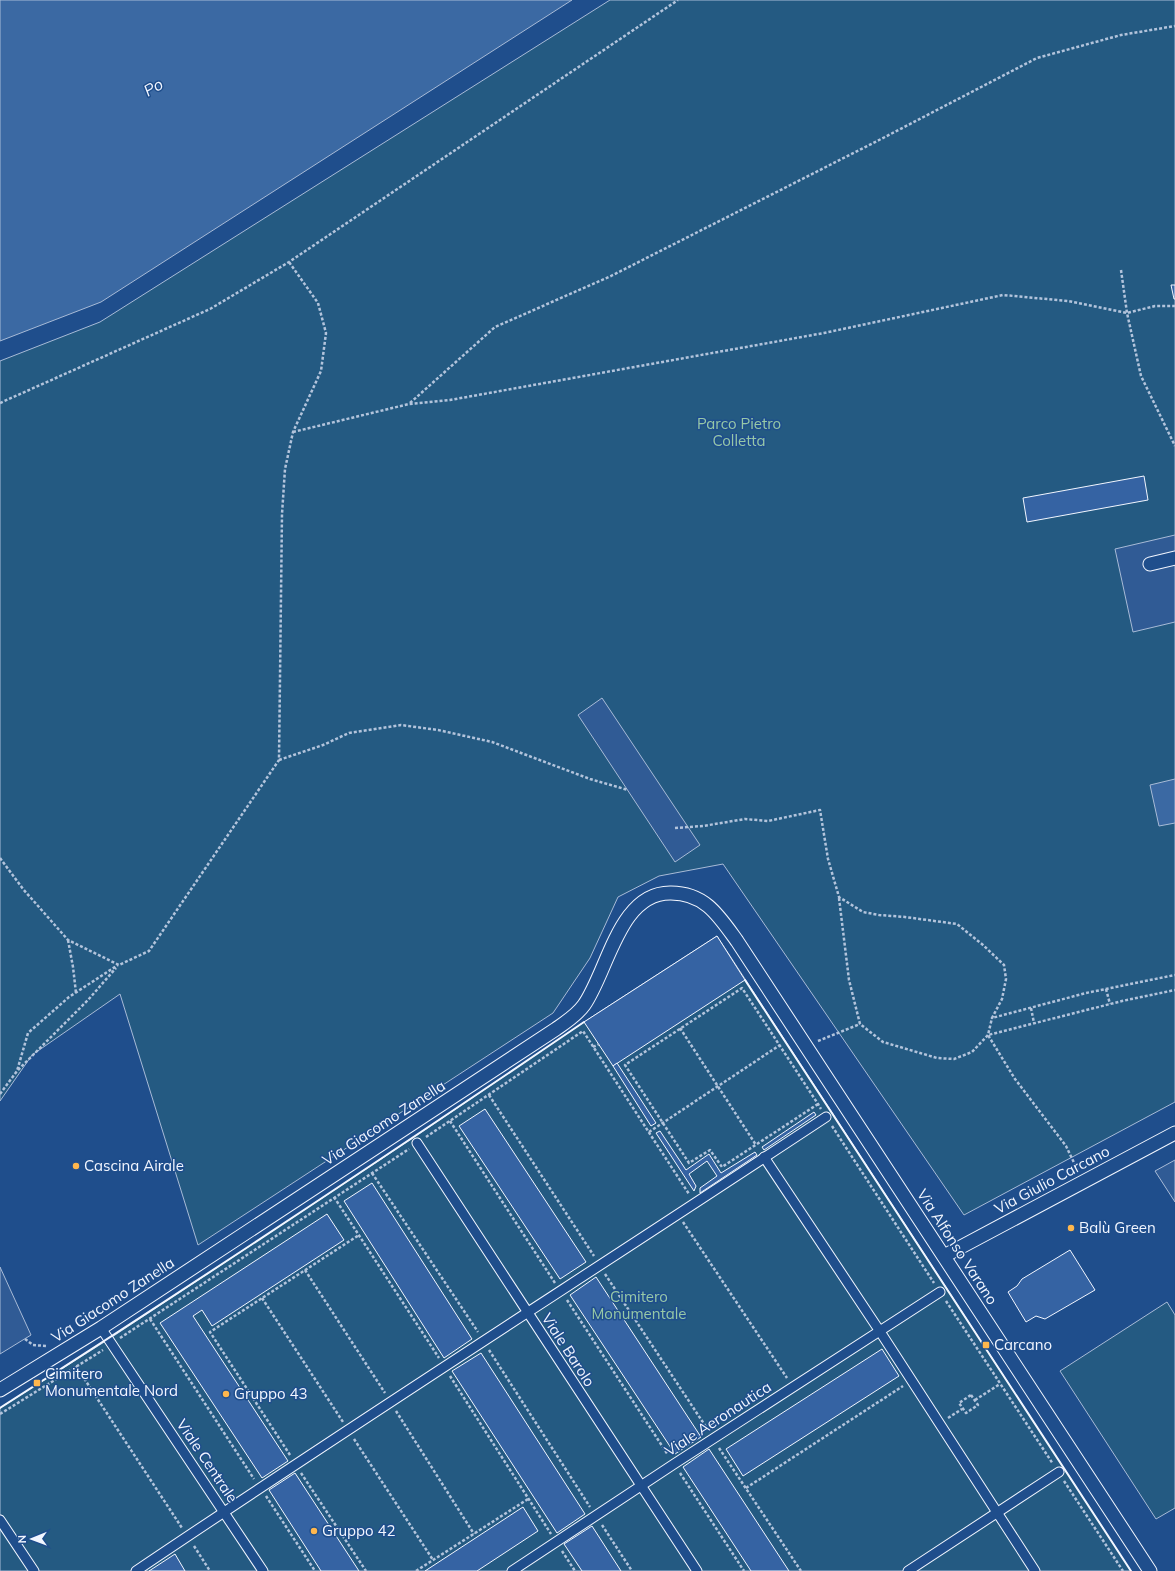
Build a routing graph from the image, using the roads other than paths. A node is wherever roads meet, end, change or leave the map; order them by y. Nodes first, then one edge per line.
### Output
1 (1175, 558) edge
2 (1150, 564) dead end
3 (737, 941) joint
4 (826, 1116) road end
5 (1175, 1133) edge
6 (417, 1143) road end
7 (764, 1158) junction
8 (944, 1256) junction
9 (940, 1292) road end
10 (527, 1312) junction
11 (101, 1328) junction
12 (880, 1330) junction
13 (0, 1390) edge
14 (1059, 1472) road end
15 (641, 1486) junction
16 (224, 1511) junction
17 (997, 1512) junction
18 (0, 1520) edge
19 (34, 1571) edge
20 (136, 1571) edge
21 (263, 1571) edge
22 (512, 1571) edge
23 (697, 1571) edge
24 (908, 1571) edge
25 (1035, 1571) edge
26 (1150, 1571) edge

1 - 2 street
3 - 8 street, Via Alfonso Varano
3 - 11 street, Via Giacomo Zanella
4 - 7 street
5 - 8 street, Via Giulio Carcano
6 - 10 street, Viale Barolo
7 - 10 street
7 - 12 street
8 - 26 street, Via Alfonso Varano
9 - 12 street, Viale Aeronautica
10 - 15 street, Viale Barolo
10 - 16 street
11 - 13 street, Via Giacomo Zanella
11 - 16 street, Viale Centrale
12 - 15 street, Viale Aeronautica
12 - 17 street
14 - 17 street
15 - 22 street, Viale Aeronautica
15 - 23 street, Viale Barolo
16 - 20 street
16 - 21 street, Viale Centrale
17 - 24 street
17 - 25 street
18 - 19 street

